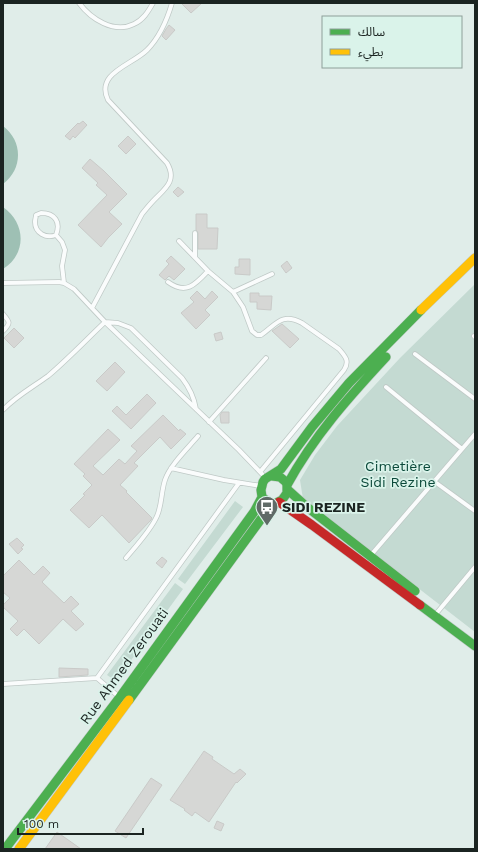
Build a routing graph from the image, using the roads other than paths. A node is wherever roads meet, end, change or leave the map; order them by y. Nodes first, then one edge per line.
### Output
1 (79, 3) edge
2 (153, 3) edge
3 (172, 3) edge
4 (195, 233) dead end
5 (56, 234) junction
6 (179, 241) dead end
7 (195, 258) junction
8 (475, 258) edge
9 (475, 269) edge
10 (208, 271) junction
11 (272, 274) dead end
12 (168, 282) dead end
13 (3, 283) edge
14 (64, 283) junction
15 (233, 292) junction
16 (92, 308) junction
17 (3, 314) edge
18 (105, 322) junction
19 (3, 331) edge
20 (415, 354) dead end
21 (266, 358) dead end
22 (386, 387) dead end
23 (475, 399) edge
24 (196, 409) junction
25 (3, 410) edge
26 (209, 422) junction
27 (475, 434) edge
28 (198, 436) dead end
29 (462, 449) junction
30 (171, 468) junction
31 (265, 478) junction
32 (435, 482) junction
33 (240, 483) junction
34 (288, 487) junction
35 (262, 497) junction
36 (278, 502) junction
37 (475, 511) edge
38 (370, 556) junction
39 (126, 558) dead end
40 (475, 567) edge
41 (437, 612) junction
42 (475, 636) edge
43 (475, 646) edge
44 (97, 678) junction
45 (3, 684) edge
46 (120, 697) junction
47 (5, 849) edge
48 (19, 849) edge

1 - 2 lane
3 - 16 lane
4 - 7 lane
5 - 5 lane
5 - 14 lane
6 - 7 lane
7 - 10 lane
8 - 31 main road
9 - 34 main road
10 - 12 lane
10 - 15 lane
11 - 15 lane
13 - 14 lane
14 - 16 lane
15 - 31 lane
16 - 18 lane
17 - 19 lane
18 - 24 lane
18 - 24 lane
18 - 25 lane
20 - 23 lane
21 - 26 lane
22 - 29 lane
24 - 26 lane
26 - 31 lane
27 - 29 lane
28 - 30 lane
29 - 32 lane
30 - 33 lane
30 - 39 lane
31 - 33 lane
31 - 34 main road
31 - 35 main road
32 - 37 lane
32 - 38 lane
33 - 44 lane
34 - 36 main road
34 - 38 main road
35 - 36 main road
35 - 46 main road, Rue Ahmed Zerouati
36 - 41 main road
36 - 48 main road
38 - 41 main road
40 - 41 lane
41 - 42 main road
41 - 43 main road
44 - 45 lane
44 - 46 lane
46 - 47 main road, Rue Ahmed Zerouati

